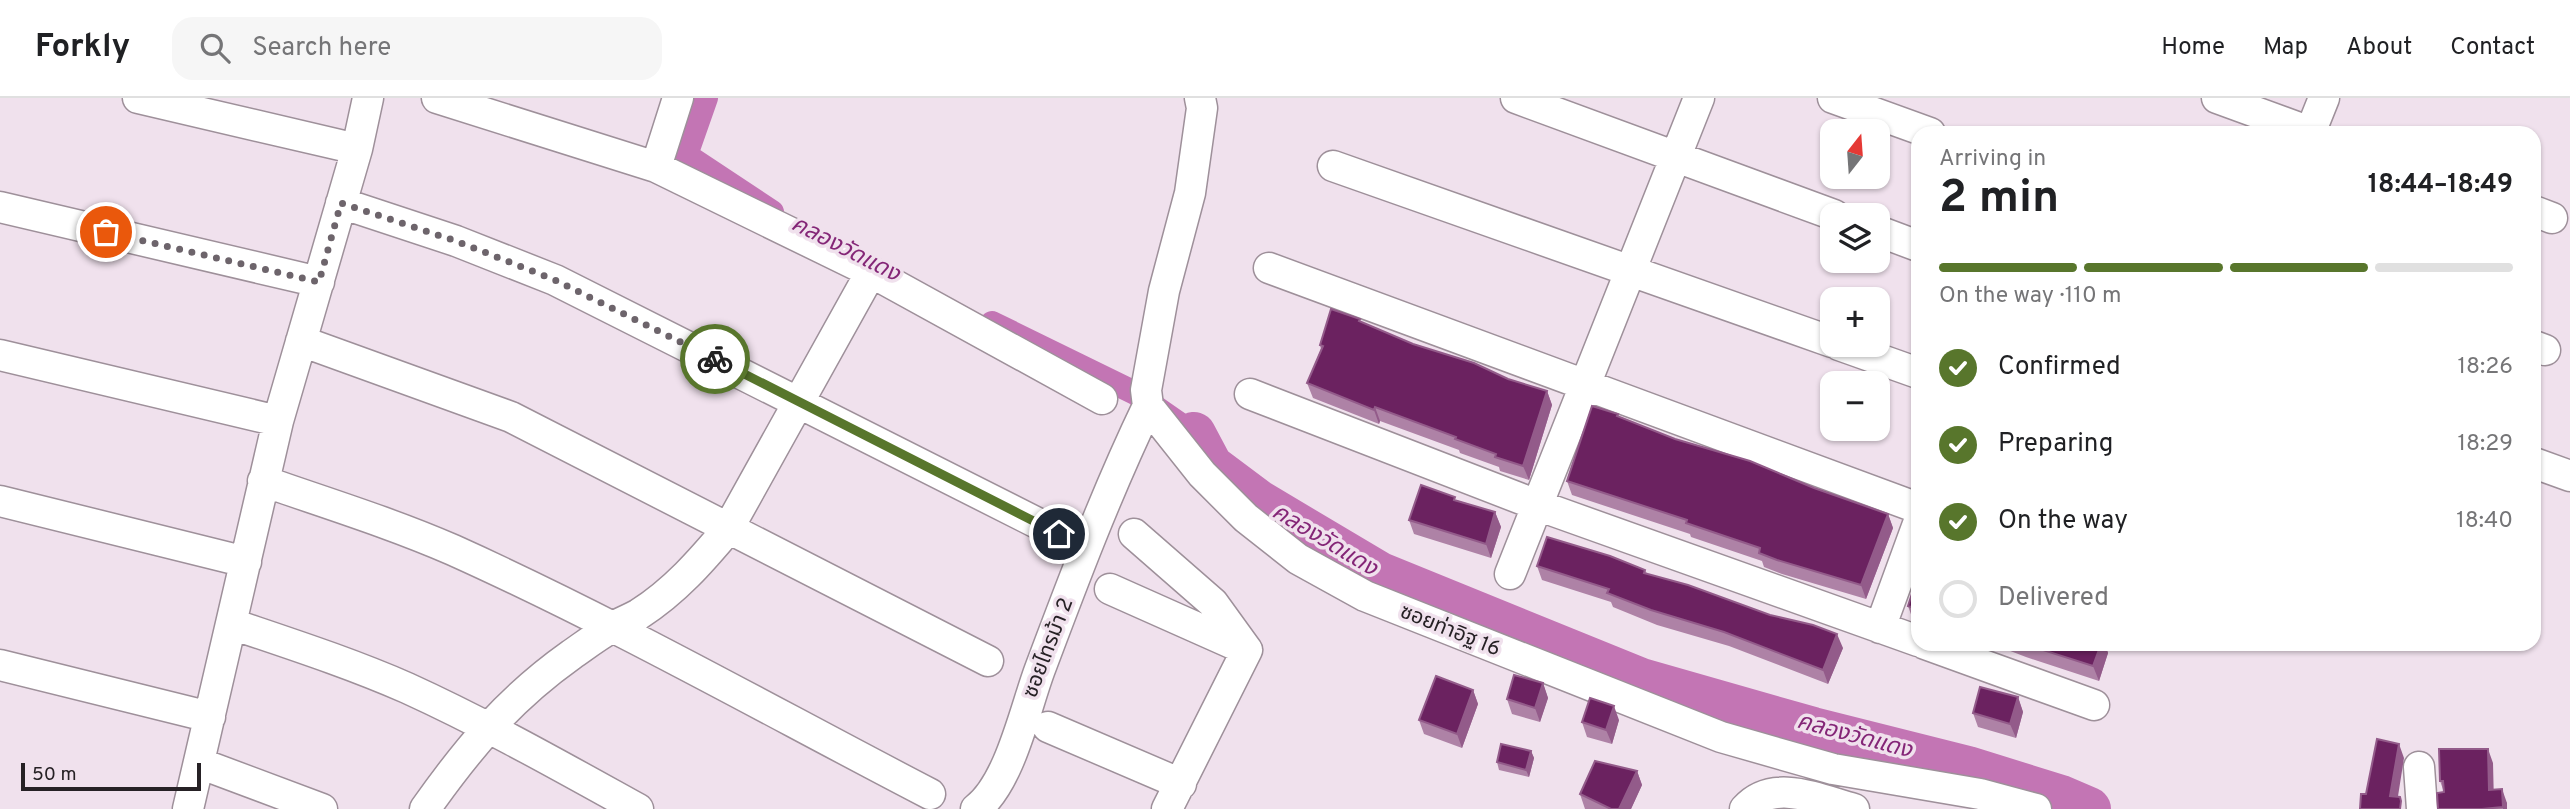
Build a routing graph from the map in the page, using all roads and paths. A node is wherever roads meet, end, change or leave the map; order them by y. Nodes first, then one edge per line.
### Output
1 (138, 98) edge
2 (368, 98) edge
3 (437, 98) edge
4 (678, 98) edge
5 (1200, 98) edge
6 (1516, 98) edge
7 (1699, 98) edge
8 (1833, 98) edge
9 (2217, 98) edge
10 (2323, 98) edge
11 (1911, 126) edge
12 (2292, 126) edge
13 (2313, 126) edge
14 (357, 149) junction
15 (1676, 156) junction
16 (1334, 166) dead end
17 (656, 167) junction
18 (341, 203) junction
19 (0, 207) edge
20 (1820, 210) edge
21 (1890, 236) edge
22 (1911, 243) edge
23 (1269, 268) dead end
24 (1630, 271) junction
25 (871, 272) junction
26 (319, 282) junction
27 (1820, 338) edge
28 (301, 341) junction
29 (0, 355) edge
30 (1873, 357) edge
31 (1911, 371) edge
32 (1584, 386) junction
33 (1250, 394) dead end
34 (1102, 399) dead end
35 (799, 402) junction
36 (1148, 406) junction
37 (278, 421) junction
38 (2541, 466) edge
39 (2570, 476) edge
40 (263, 481) junction
41 (0, 501) edge
42 (1537, 505) junction
43 (1911, 505) edge
44 (728, 529) junction
45 (1059, 534) dead end
46 (1133, 534) dead end
47 (1911, 543) edge
48 (246, 562) junction
49 (1510, 574) dead end
50 (1111, 589) dead end
51 (232, 624) junction
52 (611, 628) junction
53 (1880, 628) junction
54 (1911, 639) edge
55 (1247, 650) junction
56 (1944, 651) edge
57 (988, 661) dead end
58 (0, 665) edge
59 (2094, 705) dead end
60 (210, 717) junction
61 (488, 727) junction
62 (1048, 727) dead end
63 (200, 763) junction
64 (2419, 767) dead end
65 (930, 794) dead end
66 (1174, 796) edge
67 (1757, 801) edge
68 (188, 809) edge
69 (322, 809) edge
70 (425, 809) edge
71 (638, 809) edge
72 (976, 809) edge
73 (1854, 809) edge
74 (2036, 809) edge
75 (2422, 809) edge

1 - 14 street
2 - 14 street
3 - 17 street
4 - 17 street
5 - 36 street
6 - 15 street
7 - 15 street
8 - 11 street
9 - 12 street
10 - 13 street
14 - 18 street
15 - 20 street
15 - 24 street
16 - 24 street
17 - 25 street
18 - 26 street
18 - 35 street
19 - 26 street
21 - 22 street
23 - 32 street
24 - 27 street
24 - 32 street
25 - 34 street
25 - 35 street
26 - 28 street
28 - 37 street
28 - 44 street
29 - 37 street
30 - 31 street
32 - 42 street
32 - 43 street
33 - 42 street
35 - 44 street
35 - 45 street
36 - 72 street, ซอยไทรม้า 2
36 - 74 street, ซอยท่าอิฐ 16
37 - 40 street
38 - 39 street
40 - 48 street
40 - 52 street
41 - 48 street
42 - 49 street
42 - 53 street
44 - 52 street
44 - 57 street
46 - 55 street
47 - 53 street
48 - 51 street
50 - 55 street
51 - 60 street
51 - 61 street
52 - 61 street
52 - 65 street
53 - 54 street
55 - 66 street
56 - 59 street
58 - 60 street
60 - 63 street
61 - 70 street
61 - 71 street
62 - 66 street
63 - 68 street
63 - 69 street
64 - 75 street
67 - 73 street

